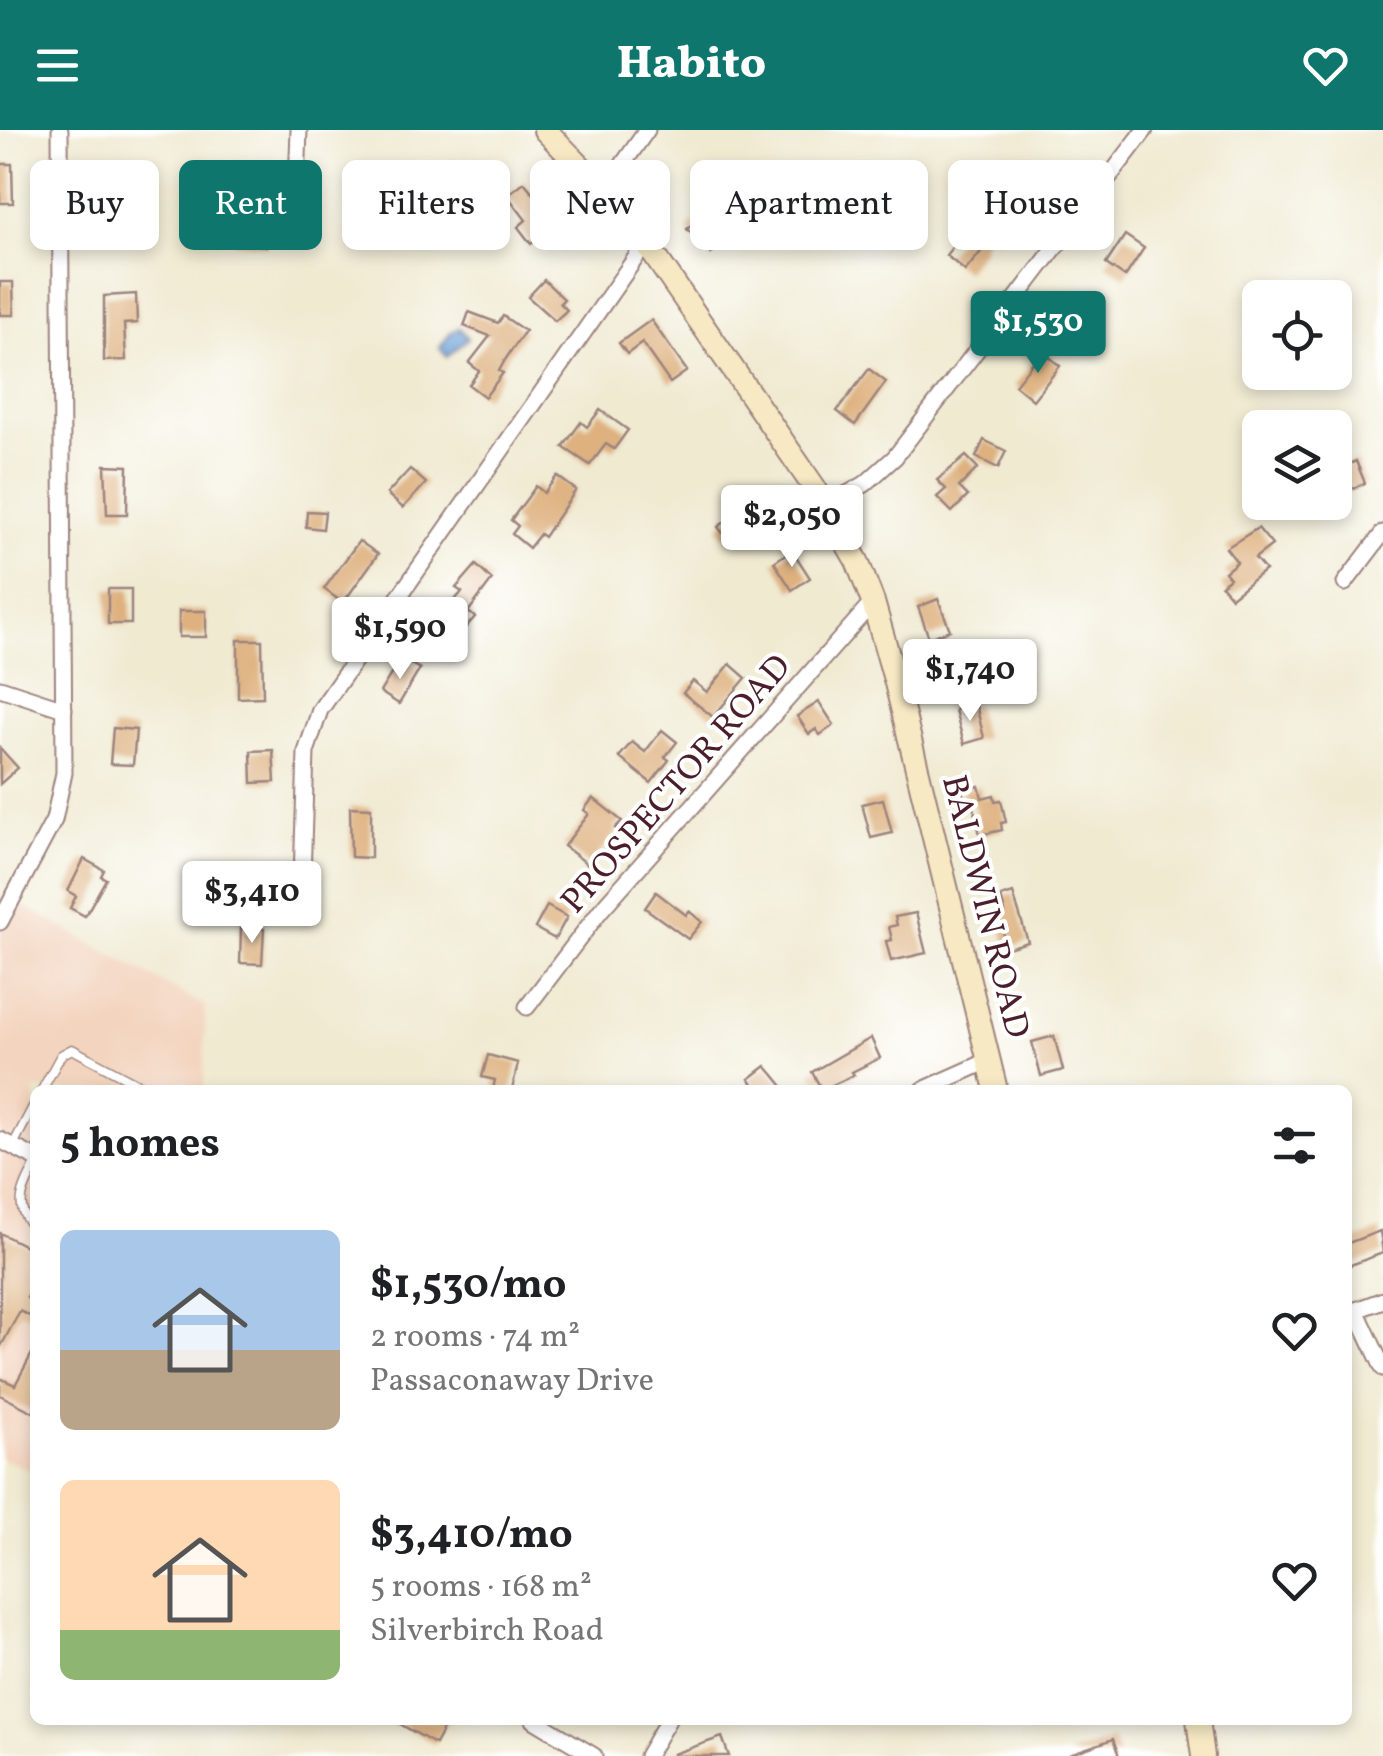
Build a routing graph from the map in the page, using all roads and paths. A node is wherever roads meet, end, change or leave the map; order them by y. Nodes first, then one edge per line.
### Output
1 (60, 130) edge
2 (299, 130) edge
3 (545, 130) edge
4 (646, 130) edge
5 (1145, 130) edge
6 (298, 160) edge
7 (574, 160) edge
8 (625, 160) edge
9 (641, 250) edge
10 (651, 250) edge
11 (826, 506) junction
12 (1383, 533) edge
13 (1345, 583) dead end
14 (873, 602) junction
15 (0, 688) edge
16 (64, 709) junction
17 (301, 910) dead end
18 (0, 922) edge
19 (527, 1007) dead end
20 (988, 1061) junction
21 (45, 1085) edge
22 (140, 1085) edge
23 (934, 1085) edge
24 (995, 1085) edge
25 (30, 1111) edge
26 (6, 1143) edge
27 (30, 1155) edge
28 (30, 1178) edge
29 (30, 1223) edge
30 (1383, 1300) edge
31 (1352, 1312) edge
32 (1383, 1368) edge
33 (542, 1725) edge
34 (665, 1725) edge
35 (1199, 1725) edge
36 (594, 1756) edge
37 (647, 1756) edge
38 (1203, 1756) edge

1 - 16 street
2 - 6 street
3 - 7 street, BALDWIN ROAD
4 - 8 street
5 - 11 street
9 - 17 street
10 - 11 street, BALDWIN ROAD
11 - 14 street, BALDWIN ROAD
12 - 13 street
14 - 19 street, PROSPECTOR ROAD
14 - 20 street, BALDWIN ROAD
15 - 16 street
16 - 18 street
20 - 23 street
20 - 24 street, BALDWIN ROAD
21 - 22 lane
25 - 26 lane
26 - 27 street
28 - 29 lane
30 - 31 street
31 - 32 street
33 - 36 street
34 - 37 street
35 - 38 street

